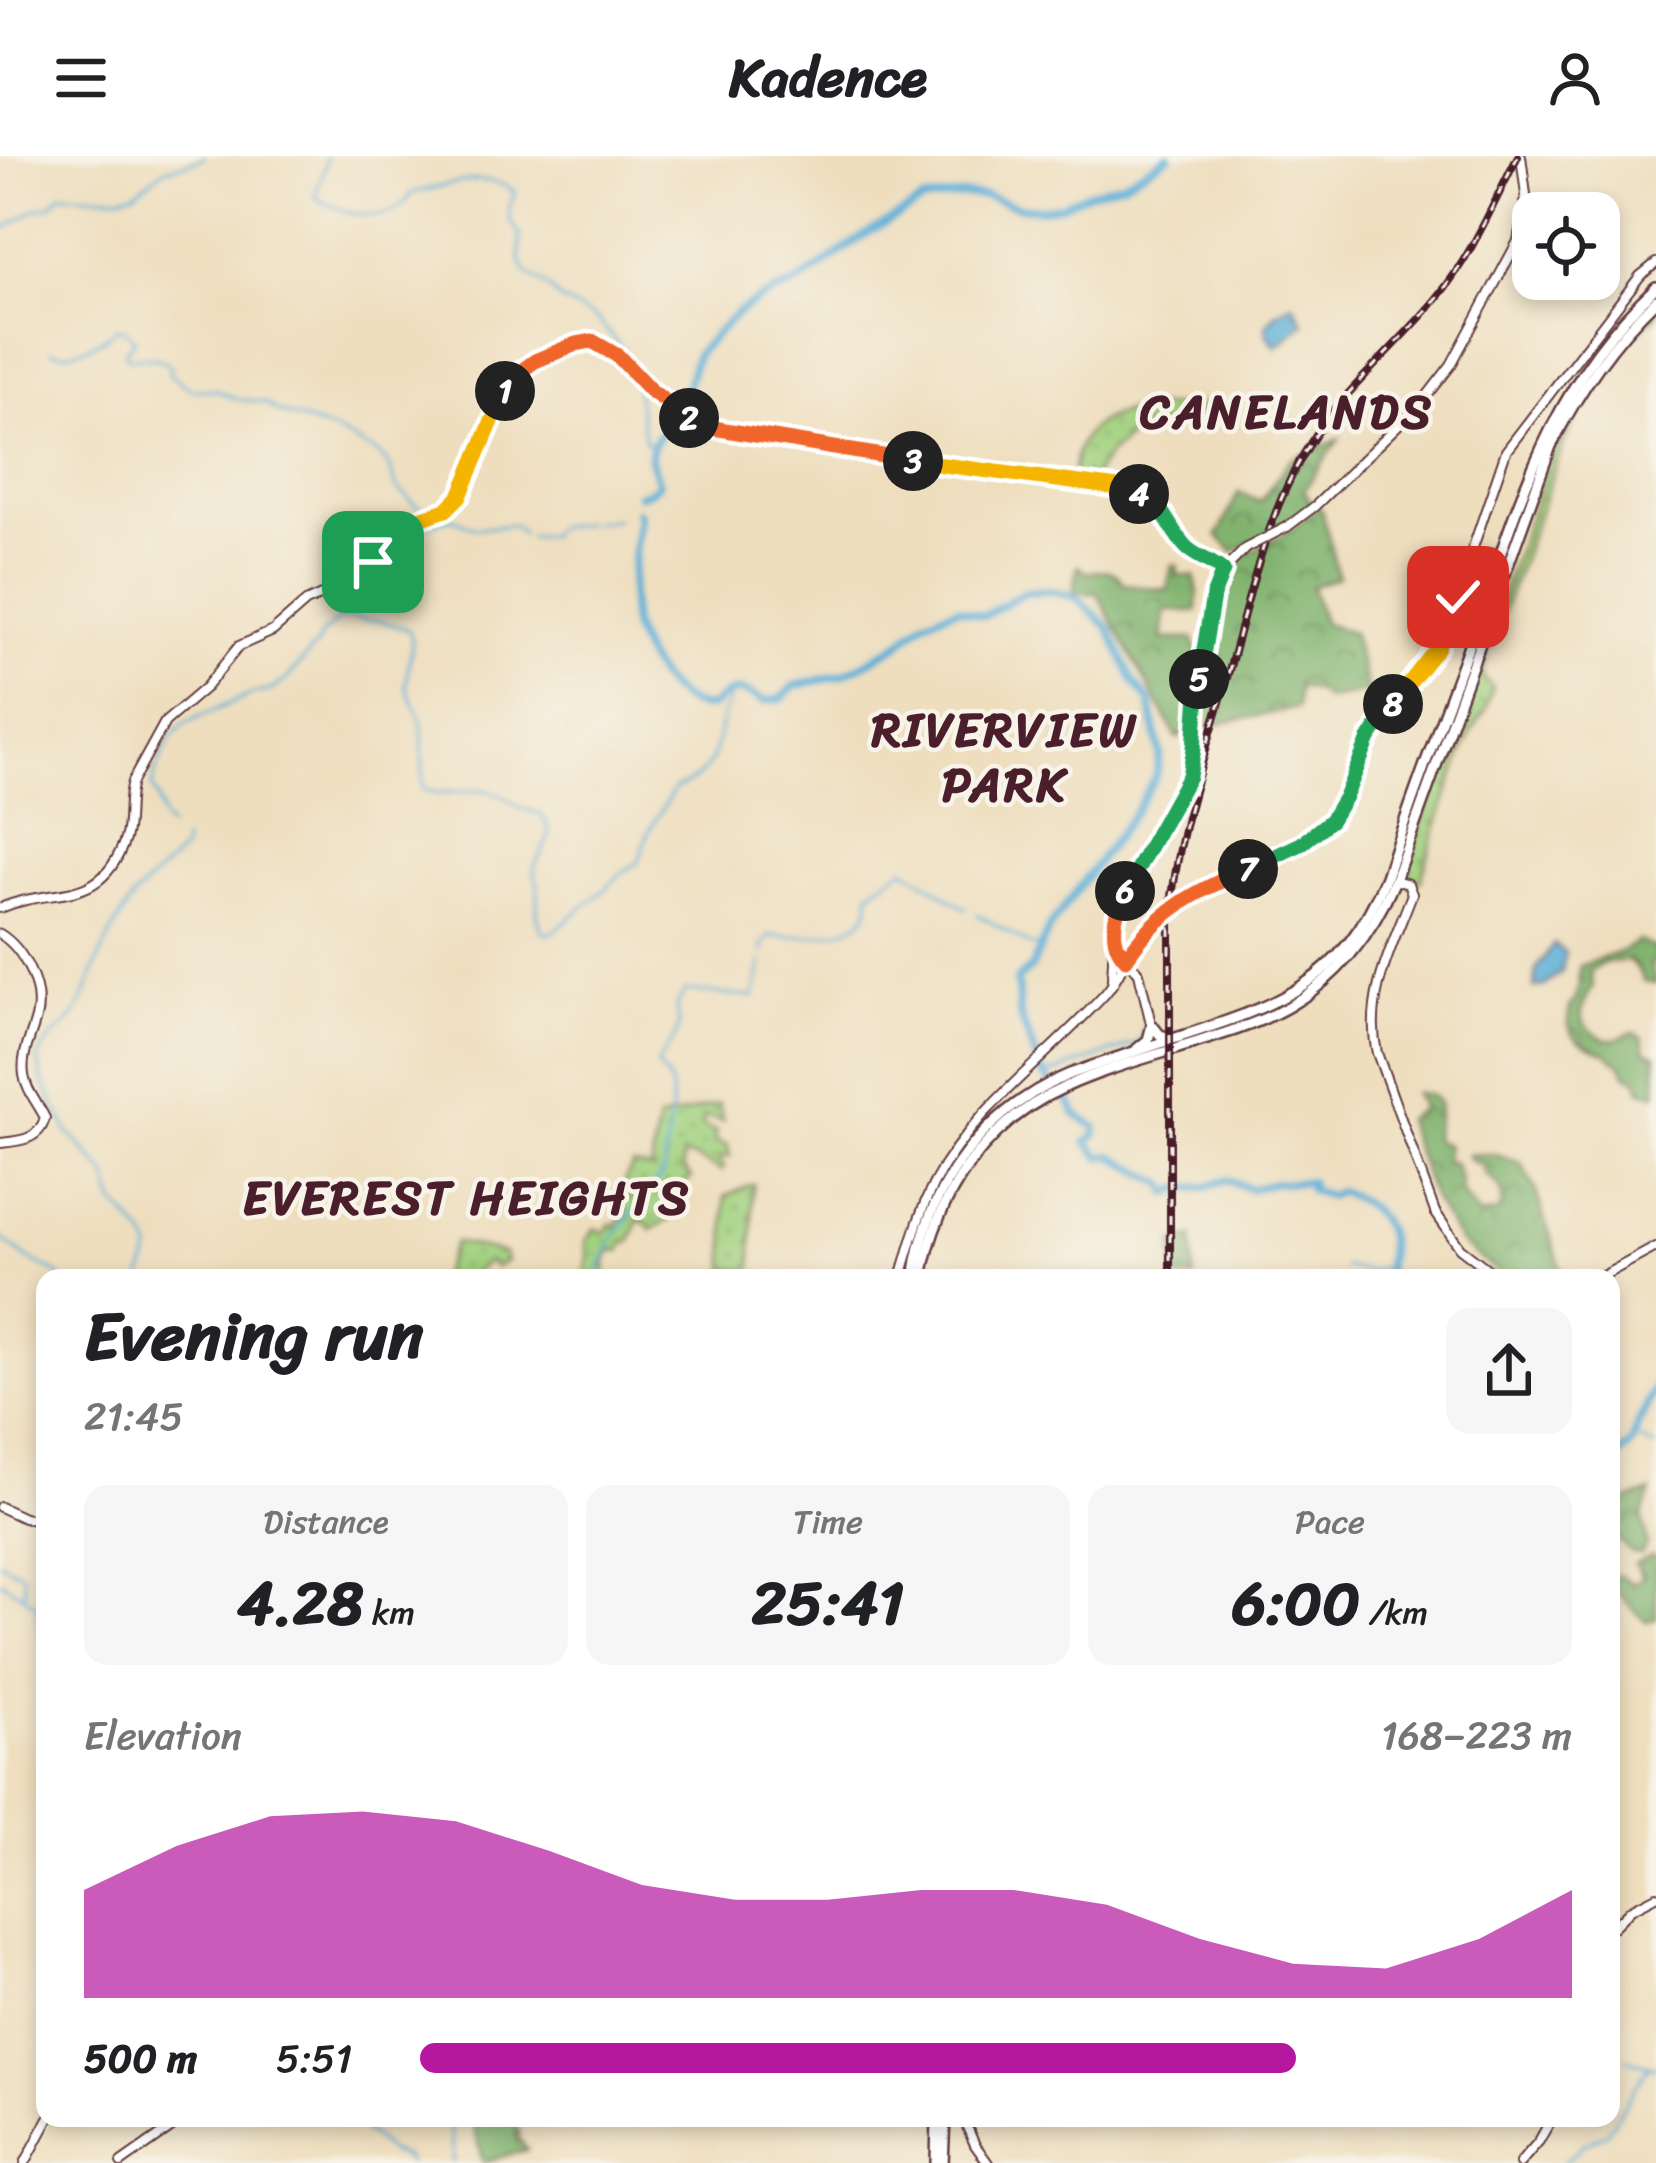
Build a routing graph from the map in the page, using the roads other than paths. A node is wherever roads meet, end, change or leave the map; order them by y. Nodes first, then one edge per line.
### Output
1 (1522, 160) edge
2 (1656, 263) edge
3 (1656, 287) edge
4 (1656, 300) edge
5 (1223, 571) junction
6 (1391, 875) junction
7 (0, 908) edge
8 (0, 934) edge
9 (1115, 944) junction
10 (1126, 959) junction
11 (1111, 987) junction
12 (1152, 1025) junction
13 (1177, 1038) junction
14 (1156, 1050) junction
15 (1132, 1053) junction
16 (1093, 1071) junction
17 (0, 1143) edge
18 (1656, 1247) edge
19 (904, 1269) edge
20 (921, 1269) edge
21 (1488, 1269) edge
22 (1616, 1269) edge
23 (0, 1507) edge
24 (36, 1520) edge
25 (1656, 1896) edge
26 (1620, 1920) edge
27 (44, 2127) edge
28 (172, 2127) edge
29 (941, 2127) edge
30 (967, 2127) edge
31 (1547, 2127) edge
32 (25, 2163) edge
33 (121, 2163) edge
34 (939, 2163) edge
35 (988, 2163) edge
36 (1520, 2163) edge

1 - 5 street, bridge
2 - 10 street
3 - 6 main road
4 - 6 main road
5 - 7 street
5 - 9 street
6 - 13 main road
6 - 14 main road
6 - 21 street
8 - 17 street
9 - 10 street
9 - 11 street
10 - 11 street
10 - 12 street
11 - 19 street
12 - 13 main road
12 - 14 street
12 - 15 main road
13 - 14 main road
14 - 15 main road
14 - 16 main road
15 - 16 main road
16 - 20 main road
18 - 22 street
23 - 24 street
25 - 26 street
27 - 32 street
28 - 33 street
29 - 34 main road
30 - 35 street
31 - 36 street

